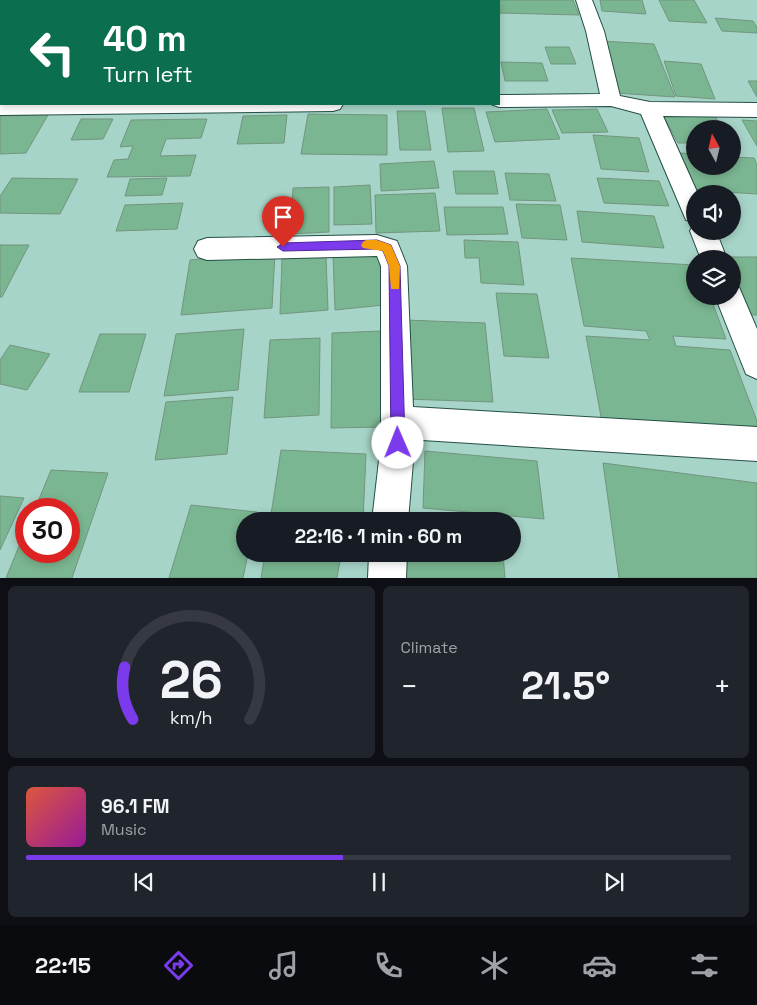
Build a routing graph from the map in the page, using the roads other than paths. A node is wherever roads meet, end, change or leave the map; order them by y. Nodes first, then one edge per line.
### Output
1 (584, 0) edge
2 (611, 100) junction
3 (500, 101) edge
4 (137, 105) edge
5 (296, 105) edge
6 (0, 108) edge
7 (650, 110) junction
8 (757, 110) edge
9 (686, 193) edge
10 (207, 249) dead end
11 (733, 305) edge
12 (757, 364) edge
13 (398, 443) junction
14 (757, 444) edge
15 (391, 512) edge
16 (388, 562) edge
17 (387, 578) edge

1 - 2 street
2 - 3 street
2 - 7 street
4 - 5 street
4 - 6 street
7 - 8 street
7 - 9 street
10 - 13 street
11 - 12 street
13 - 14 street
13 - 15 street
16 - 17 street

